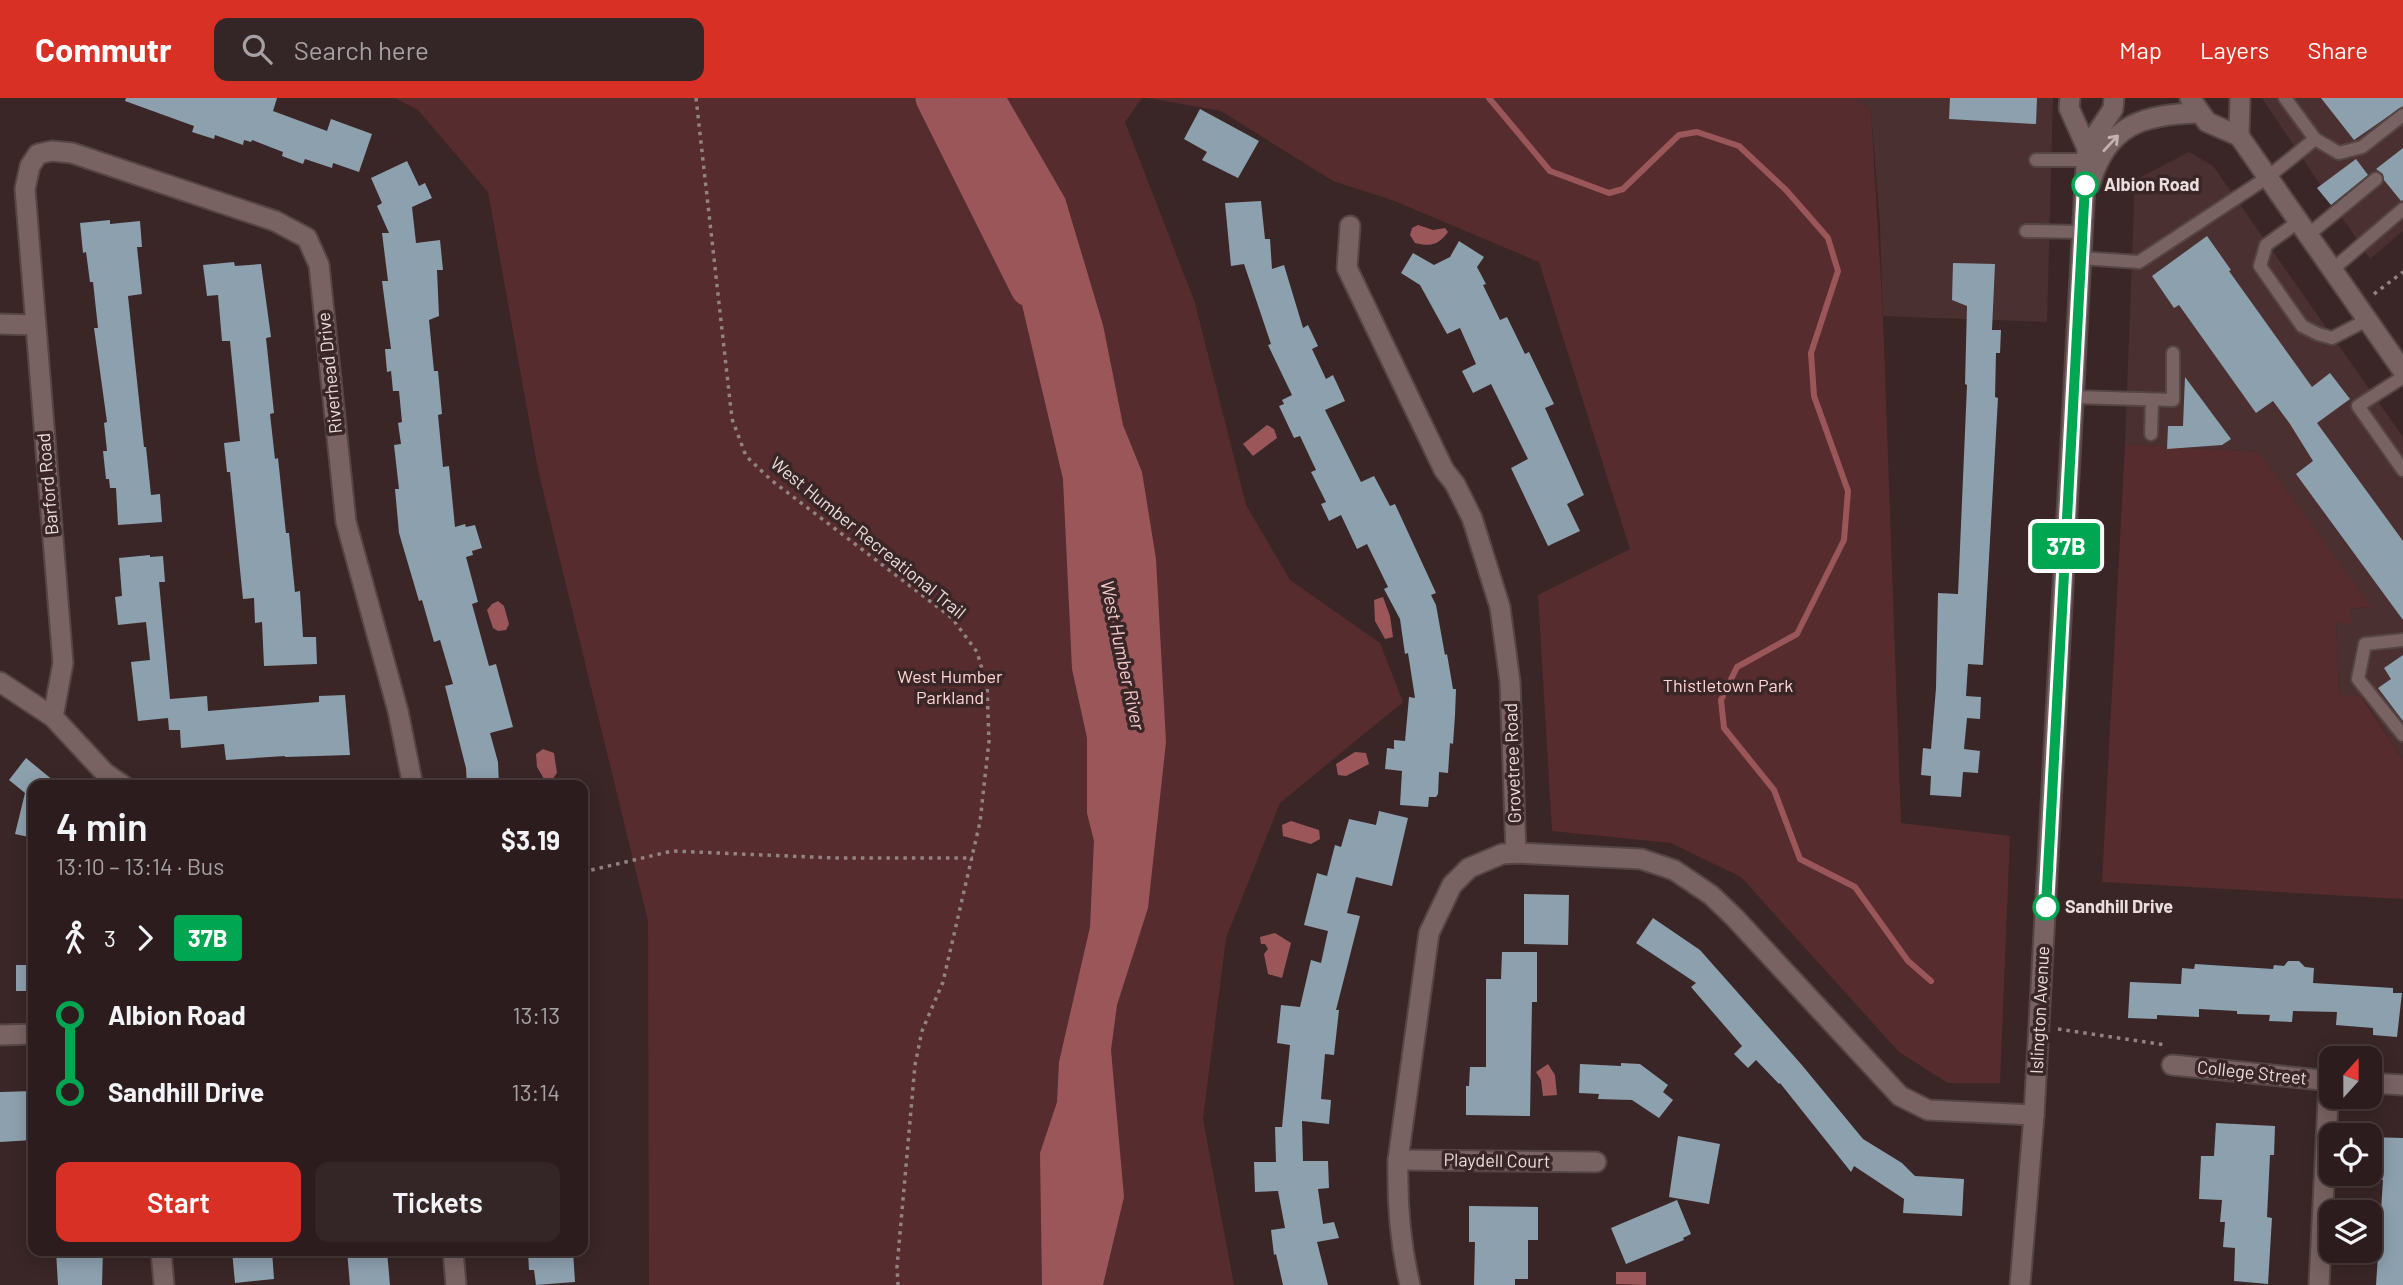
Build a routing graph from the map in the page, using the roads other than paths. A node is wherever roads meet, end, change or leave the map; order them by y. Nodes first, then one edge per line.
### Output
1 (2070, 98) edge
2 (2114, 98) edge
3 (2240, 98) edge
4 (2285, 98) edge
5 (2195, 105) edge
6 (2403, 115) edge
7 (2239, 136) junction
8 (2315, 139) junction
9 (38, 153) joint
10 (2086, 154) junction
11 (2036, 160) dead end
12 (2268, 177) junction
13 (2376, 179) dead end
14 (2084, 205) junction
15 (2403, 209) edge
16 (1350, 226) dead end
17 (2303, 228) junction
18 (2026, 231) dead end
19 (2083, 232) junction
20 (2081, 258) junction
21 (2332, 270) junction
22 (2362, 313) junction
23 (0, 324) edge
24 (35, 325) junction
25 (2173, 353) dead end
26 (2403, 371) edge
27 (2403, 377) edge
28 (2074, 397) junction
29 (2151, 400) junction
30 (2151, 434) dead end
31 (2403, 470) edge
32 (2403, 640) edge
33 (0, 682) edge
34 (53, 717) junction
35 (2403, 735) edge
36 (115, 780) edge
37 (411, 780) edge
38 (1516, 853) junction
39 (28, 1034) edge
40 (0, 1035) edge
41 (2172, 1065) dead end
42 (2319, 1080) edge
43 (2382, 1084) edge
44 (2403, 1085) edge
45 (2328, 1110) edge
46 (2034, 1115) junction
47 (1398, 1160) junction
48 (1596, 1162) dead end
49 (161, 1256) edge
50 (453, 1256) edge
51 (164, 1285) edge
52 (456, 1285) edge
53 (1410, 1285) edge
54 (2020, 1285) edge
55 (2319, 1285) edge

1 - 10 street, Islington Avenue
2 - 10 street
3 - 7 street
4 - 8 lane
5 - 7 street
14 -> 5 street
6 - 8 lane
7 - 12 street
8 - 12 lane
9 - 24 street, Barford Road
9 - 37 street, Riverhead Drive
10 - 11 lane
10 - 14 street, Islington Avenue
12 - 17 street
12 - 20 lane
13 - 17 lane
14 - 19 street, Islington Avenue
15 - 21 lane
16 - 38 street, Grovetree Road
17 - 21 street
17 - 22 lane
18 - 19 lane
19 - 20 street, Islington Avenue
20 - 28 street, Islington Avenue
21 - 22 street
22 - 26 street
23 - 24 street
24 - 34 street, Barford Road
25 - 29 lane
27 - 31 lane
28 - 29 lane
28 - 46 street, Islington Avenue
29 - 30 lane
32 - 35 lane
33 - 34 street
34 - 36 street
38 - 46 street
38 - 47 street
39 - 40 street
41 - 42 street, College Street
43 - 44 street
45 - 55 street
46 - 54 street, Islington Avenue
47 - 48 street, Playdell Court
47 - 53 street
49 - 51 street
50 - 52 street

